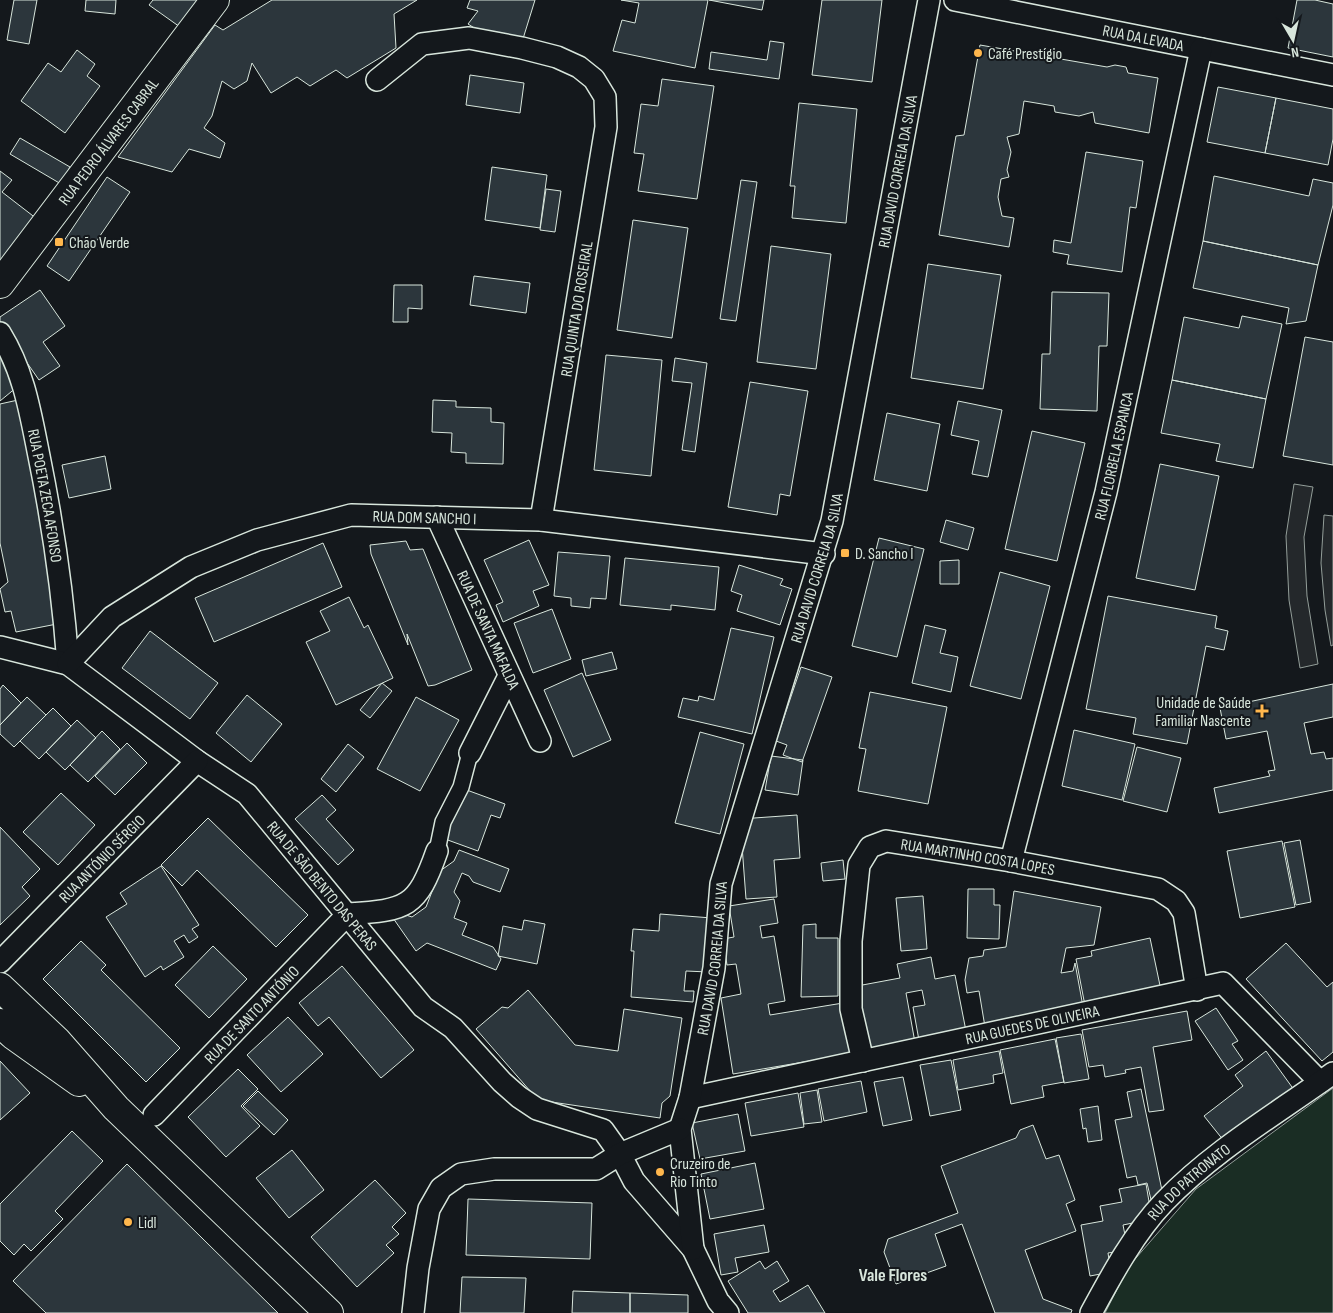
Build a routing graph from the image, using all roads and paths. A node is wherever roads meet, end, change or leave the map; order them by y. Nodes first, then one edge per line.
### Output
1 (215, 0) edge
2 (929, 0) edge
3 (955, 0) edge
4 (1201, 49) junction
5 (1333, 75) edge
6 (377, 80) dead end
7 (0, 284) edge
8 (0, 333) edge
9 (437, 517) junction
10 (541, 520) junction
11 (824, 554) junction
12 (0, 647) edge
13 (68, 664) junction
14 (509, 676) junction
15 (540, 742) dead end
16 (470, 753) joint
17 (197, 760) junction
18 (437, 851) joint
19 (1010, 861) junction
20 (348, 914) junction
21 (1, 976) edge
22 (1197, 990) junction
23 (0, 1024) edge
24 (863, 1061) junction
25 (1326, 1078) edge
26 (85, 1086) junction
27 (690, 1098) junction
28 (116, 1108) junction
29 (154, 1115) dead end
30 (680, 1129) junction
31 (620, 1154) junction
32 (693, 1249) junction
33 (329, 1313) edge
34 (413, 1313) edge
35 (728, 1313) edge
36 (1092, 1313) edge

1 - 7 main road, RUA PEDRO ÁLVARES CABRAL
2 - 11 street, RUA DAVID CORREIA DA SILVA
3 - 4 street, RUA DA LEVADA
4 - 5 street, RUA DA LEVADA
4 - 19 street, RUA FLORBELA ESPANCA
6 - 10 street, RUA QUINTA DO ROSEIRAL
8 - 13 street, RUA POETA ZECA AFONSO
9 - 10 street, RUA DOM SANCHO I
9 - 13 street, RUA DOM SANCHO I
9 - 14 street, RUA DE SANTA MAFALDA
10 - 11 street, RUA DOM SANCHO I
11 - 27 street, RUA DAVID CORREIA DA SILVA
12 - 13 street, RUA DE SÃO BENTO DAS PERAS
13 - 17 street, RUA DE SÃO BENTO DAS PERAS
14 - 15 street, RUA DE SANTA MAFALDA
14 - 16 street
16 - 18 street
17 - 20 street, RUA DE SÃO BENTO DAS PERAS
17 - 21 street, RUA ANTÓNIO SÉRGIO
18 - 20 street
19 - 22 street, RUA MARTINHO COSTA LOPES
19 - 24 street, RUA MARTINHO COSTA LOPES
20 - 29 street, RUA DE SANTO ANTÓNIO
20 - 31 street, RUA DE SÃO BENTO DAS PERAS
21 - 26 street
21 - 28 main road
22 - 24 street, RUA GUEDES DE OLIVEIRA
22 - 25 street, RUA GUEDES DE OLIVEIRA
23 - 26 main road
24 - 27 street, RUA GUEDES DE OLIVEIRA
25 - 36 street, RUA DO PATRONATO
26 - 28 main road
27 - 30 street, RUA DAVID CORREIA DA SILVA
28 - 33 main road
30 - 31 street
30 - 32 street
31 - 32 street, RUA DE SÃO BENTO DAS PERAS
31 - 34 street
32 - 35 street

